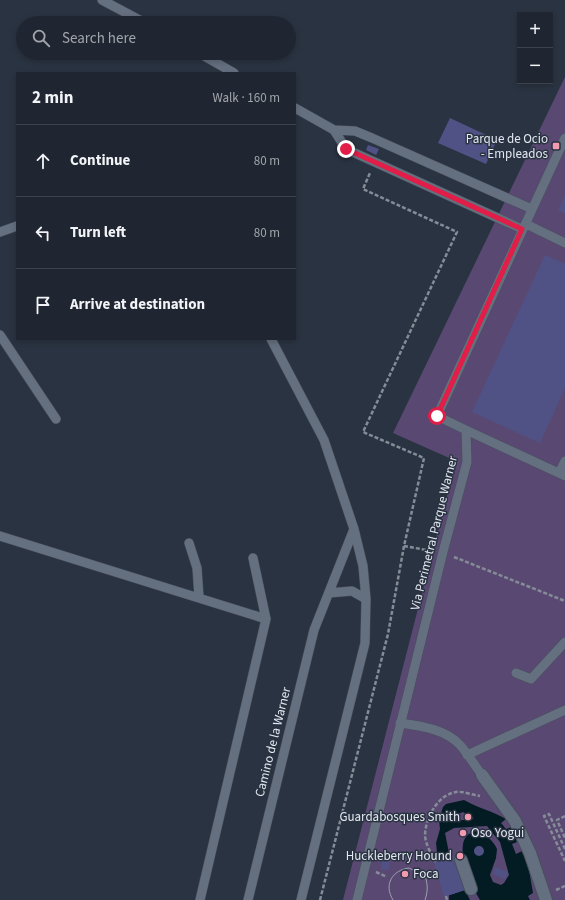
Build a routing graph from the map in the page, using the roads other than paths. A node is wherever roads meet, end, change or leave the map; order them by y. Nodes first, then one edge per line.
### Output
1 (102, 0) edge
2 (132, 16) edge
3 (211, 60) edge
4 (232, 72) edge
5 (296, 109) edge
6 (334, 130) junction
7 (565, 138) edge
8 (532, 209) junction
9 (16, 226) edge
10 (524, 226) junction
11 (0, 232) edge
12 (565, 242) edge
13 (0, 334) edge
14 (272, 340) edge
15 (56, 420) dead end
16 (466, 430) junction
17 (565, 461) edge
18 (562, 474) edge
19 (354, 529) junction
20 (0, 536) edge
21 (188, 543) dead end
22 (253, 558) dead end
23 (330, 593) junction
24 (199, 597) junction
25 (366, 599) junction
26 (266, 618) junction
27 (565, 642) edge
28 (516, 673) dead end
29 (565, 710) edge
30 (400, 723) junction
31 (467, 755) junction
32 (482, 775) joint
33 (461, 860) dead end
34 (472, 889) dead end
35 (200, 900) edge
36 (248, 900) edge
37 (301, 900) edge
38 (357, 900) edge
39 (546, 900) edge

1 - 2 lane
3 - 4 lane
5 - 6 lane
6 - 8 lane
6 - 10 lane
7 - 8 lane
8 - 10 lane
9 - 11 lane
10 - 12 lane
10 - 16 lane
13 - 15 lane
14 - 19 lane
16 - 18 lane
16 - 30 lane, Via Perimetral Parque Warner
17 - 18 lane
19 - 23 lane, Camino de la Warner
19 - 25 lane
20 - 24 lane
21 - 24 lane
22 - 26 lane
23 - 25 lane
23 - 36 lane, Camino de la Warner
24 - 26 lane
25 - 37 lane
26 - 35 lane
27 - 28 lane
29 - 31 lane
30 - 31 lane
30 - 38 lane, Via Perimetral Parque Warner
31 - 32 lane
32 - 39 street
33 - 34 street

